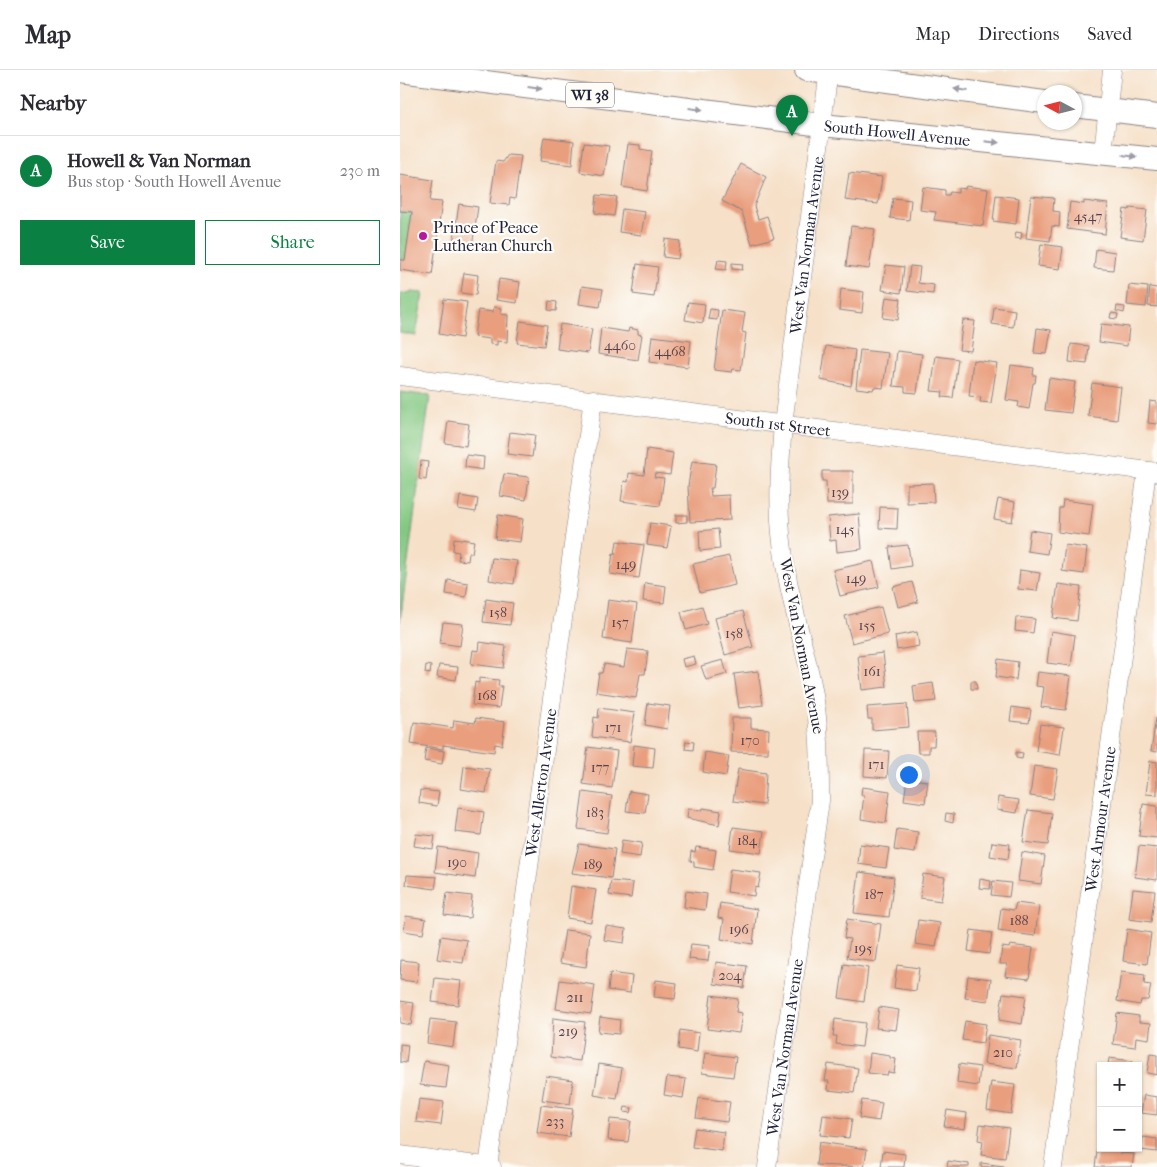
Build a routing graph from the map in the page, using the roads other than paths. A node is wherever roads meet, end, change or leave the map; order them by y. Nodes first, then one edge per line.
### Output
1 (806, 70) edge
2 (1112, 70) edge
3 (400, 71) edge
4 (829, 71) edge
5 (1037, 101) edge
6 (1082, 107) edge
7 (1108, 110) junction
8 (1157, 116) edge
9 (822, 125) junction
10 (1103, 153) junction
11 (1157, 159) edge
12 (400, 376) edge
13 (593, 399) junction
14 (784, 424) junction
15 (1152, 472) edge
16 (400, 1155) edge
17 (488, 1167) edge
18 (492, 1167) edge
19 (767, 1167) edge
20 (1053, 1167) edge

1 - 4 main road
2 - 7 street
3 -> 9 main road, South Howell Avenue / WI 38
5 -> 4 main road
4 - 9 street, West Van Norman Avenue
6 - 7 main road
7 - 8 main road
7 - 10 street
9 -> 10 main road, South Howell Avenue / WI 38
9 - 14 street, West Van Norman Avenue
10 -> 11 main road, South Howell Avenue / WI 38
12 - 13 street, South 1st Street
13 - 14 street, South 1st Street
13 - 17 street, West Allerton Avenue
14 - 15 street, South 1st Street
14 - 19 street, West Van Norman Avenue
15 - 20 street, West Armour Avenue
16 - 17 street
17 - 18 street

